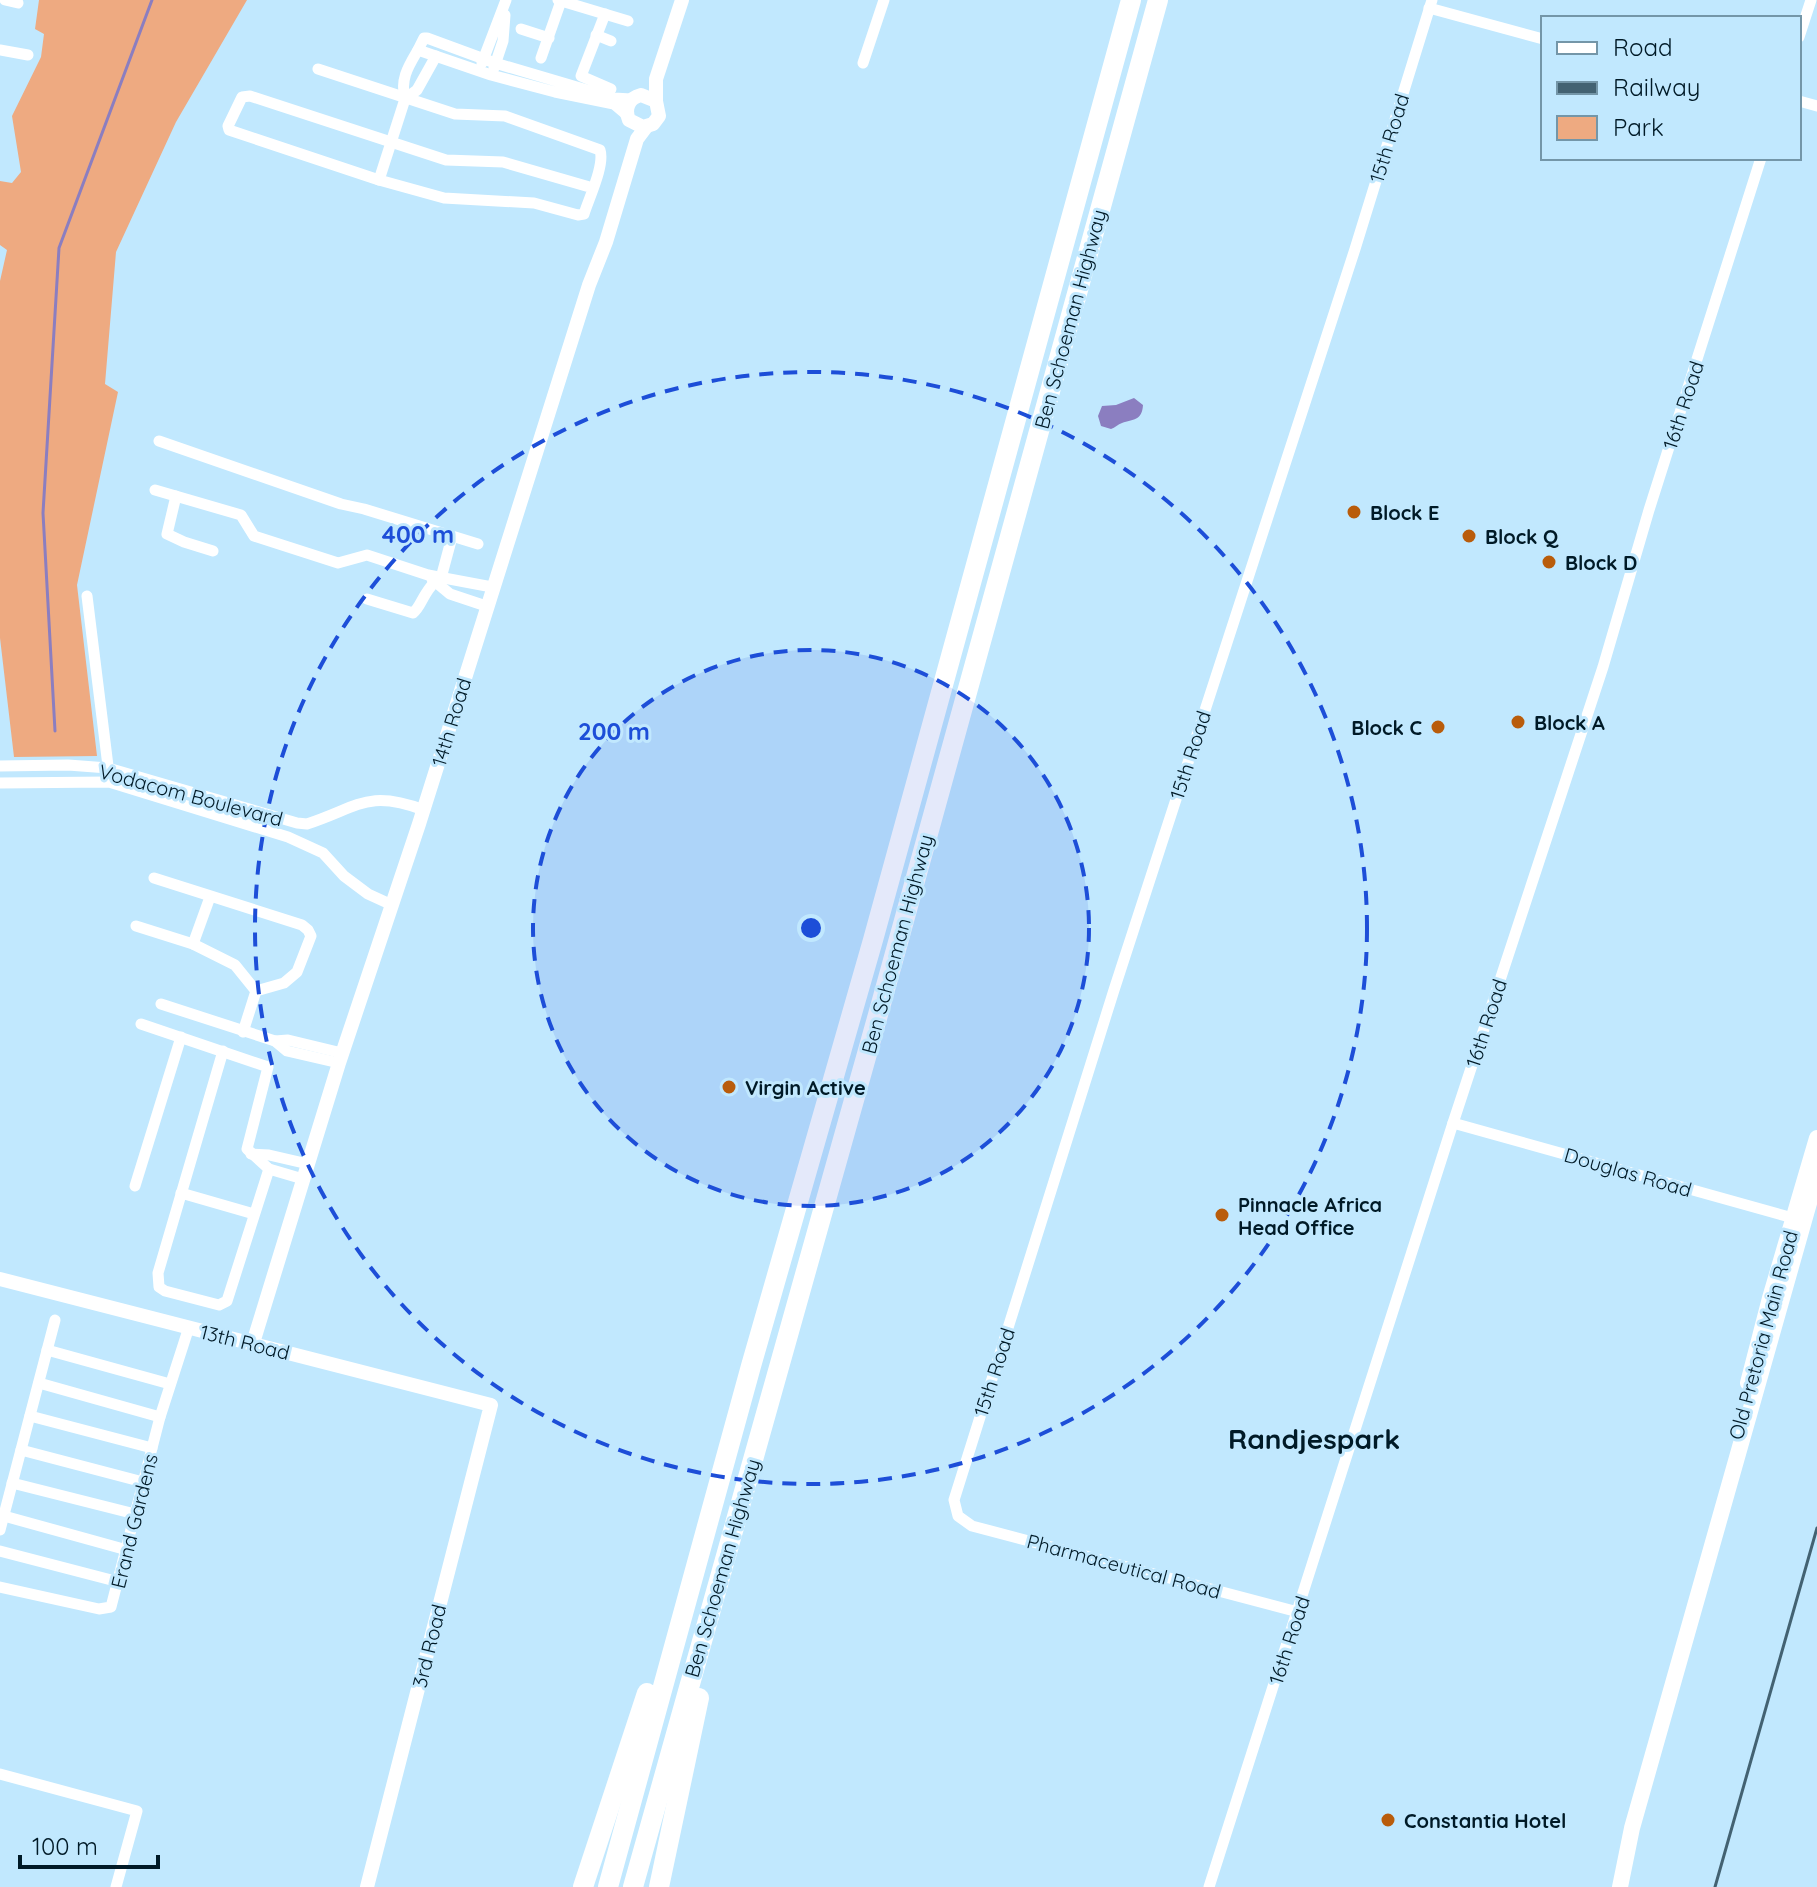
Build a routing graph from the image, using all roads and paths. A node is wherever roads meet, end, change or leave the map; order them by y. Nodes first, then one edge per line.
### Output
1 (5, 0) edge
2 (675, 0) edge
3 (682, 0) edge
4 (884, 0) edge
5 (1131, 0) edge
6 (1158, 0) edge
7 (1811, 0) edge
8 (560, 1) edge
9 (18, 3) dead end
10 (506, 3) edge
11 (1430, 4) edge
12 (605, 14) junction
13 (628, 21) dead end
14 (521, 29) dead end
15 (1801, 31) edge
16 (596, 35) junction
17 (549, 38) junction
18 (1541, 38) edge
19 (611, 41) dead end
20 (0, 50) edge
21 (418, 50) junction
22 (28, 55) dead end
23 (436, 56) junction
24 (541, 58) dead end
25 (863, 63) dead end
26 (487, 67) junction
27 (318, 69) dead end
28 (558, 81) junction
29 (611, 89) dead end
30 (643, 98) junction
31 (405, 99) junction
32 (629, 118) junction
33 (646, 127) junction
34 (393, 142) junction
35 (1760, 160) edge
36 (379, 180) junction
37 (593, 188) junction
38 (595, 265) junction
39 (159, 441) dead end
40 (155, 490) dead end
41 (176, 496) junction
42 (452, 537) junction
43 (478, 544) dead end
44 (213, 551) dead end
45 (435, 579) junction
46 (492, 587) junction
47 (87, 596) dead end
48 (367, 599) dead end
49 (486, 606) junction
50 (0, 766) edge
51 (108, 768) junction
52 (109, 782) junction
53 (0, 783) edge
54 (424, 810) junction
55 (154, 878) dead end
56 (210, 897) junction
57 (392, 905) junction
58 (136, 926) dead end
59 (193, 944) junction
60 (256, 991) junction
61 (161, 1004) dead end
62 (141, 1024) dead end
63 (243, 1032) junction
64 (181, 1037) junction
65 (223, 1051) junction
66 (340, 1058) junction
67 (1453, 1123) junction
68 (1817, 1138) edge
69 (250, 1154) junction
70 (275, 1171) junction
71 (305, 1171) junction
72 (1817, 1175) edge
73 (135, 1186) dead end
74 (181, 1193) junction
75 (254, 1214) junction
76 (1798, 1220) junction
77 (0, 1279) edge
78 (55, 1320) dead end
79 (189, 1327) junction
80 (253, 1343) junction
81 (47, 1350) junction
82 (751, 1366) junction
83 (39, 1383) junction
84 (170, 1384) junction
85 (491, 1405) joint
86 (30, 1416) junction
87 (160, 1417) junction
88 (152, 1448) junction
89 (21, 1450) junction
90 (143, 1482) junction
91 (12, 1483) junction
92 (743, 1496) junction
93 (956, 1511) joint
94 (135, 1514) junction
95 (4, 1516) junction
96 (0, 1530) edge
97 (127, 1550) junction
98 (0, 1551) edge
99 (119, 1582) junction
100 (0, 1587) edge
101 (1298, 1612) junction
102 (0, 1774) edge
103 (1632, 1828) junction
104 (116, 1887) edge
105 (367, 1887) edge
106 (583, 1887) edge
107 (608, 1887) edge
108 (633, 1887) edge
109 (659, 1887) edge
110 (1209, 1887) edge
111 (1612, 1887) edge
112 (1620, 1887) edge

1 - 9 street
2 - 30 street
3 - 30 street
4 - 25 street
5 - 82 highway, Ben Schoeman Highway
6 - 92 highway, Ben Schoeman Highway
7 - 15 street
8 - 12 street
8 - 17 street
10 - 26 street
11 - 18 street
11 - 93 street, 15th Road
12 - 13 street
12 - 16 street
14 - 17 street
16 - 19 street
16 - 29 street
17 - 24 street
20 - 22 street
21 - 23 street
21 - 26 street
21 - 31 street
23 - 26 street
23 - 31 street
26 - 28 street
27 - 31 street
28 - 30 street
28 - 32 street
30 - 32 street, 14th Road
30 - 33 street, 14th Road
31 - 34 street
31 - 37 street
32 - 33 street
32 - 38 street, 14th Road
33 - 38 street, 14th Road
34 - 36 street
34 - 36 street
34 - 37 street
35 - 67 street, 16th Road
36 - 37 street
38 - 46 street, 14th Road
39 - 42 street
40 - 41 street
41 - 44 street
41 - 45 street
42 - 43 street
42 - 45 street
45 - 46 street
45 - 48 street
45 - 49 street
46 - 49 street, 14th Road
47 - 51 street
49 - 54 street, 14th Road
50 - 51 street, Vodacom Boulevard
51 - 52 street
51 - 54 street, Vodacom Boulevard
52 - 53 street, Vodacom Boulevard
52 - 57 street, Vodacom Boulevard
54 - 57 street, 14th Road
55 - 56 street
56 - 59 street
56 - 60 street
57 - 66 street, 14th Road
58 - 59 street
59 - 60 street
60 - 63 street
61 - 63 street
62 - 64 street
63 - 66 street
64 - 65 street
64 - 73 street
65 - 69 street
65 - 74 street
66 - 71 street, 14th Road
67 - 76 street, Douglas Road
67 - 101 street, 16th Road
68 - 76 main road, Old Pretoria Main Road
69 - 70 street
69 - 71 street
70 - 71 street
70 - 75 street
71 - 80 street, 14th Road
72 - 76 main road, Old Pretoria Main Road
74 - 75 street
74 - 75 street
76 - 103 main road, Old Pretoria Main Road
77 - 79 street, 13th Road
78 - 81 street
79 - 80 street, 13th Road
79 - 84 street, Erand Gardens
80 - 85 street, 13th Road
81 - 83 street
81 - 84 street
82 - 106 highway
82 - 107 highway, Ben Schoeman Highway
83 - 86 street
83 - 87 street
84 - 87 street, Erand Gardens
85 - 105 street, 3rd Road
86 - 88 street
86 - 89 street
87 - 88 street, Erand Gardens
88 - 90 street, Erand Gardens
89 - 90 street
89 - 91 street
90 - 94 street, Erand Gardens
91 - 94 street
91 - 95 street
92 - 108 highway, Ben Schoeman Highway
92 - 109 highway
93 - 101 street, Pharmaceutical Road
94 - 97 street, Erand Gardens
95 - 96 street
95 - 97 street
97 - 99 street, Erand Gardens
98 - 99 street
99 - 100 street, Erand Gardens
101 - 110 street, 16th Road
102 - 104 street
103 - 111 main road, Old Pretoria Main Road
103 - 112 main road, Old Pretoria Main Road

